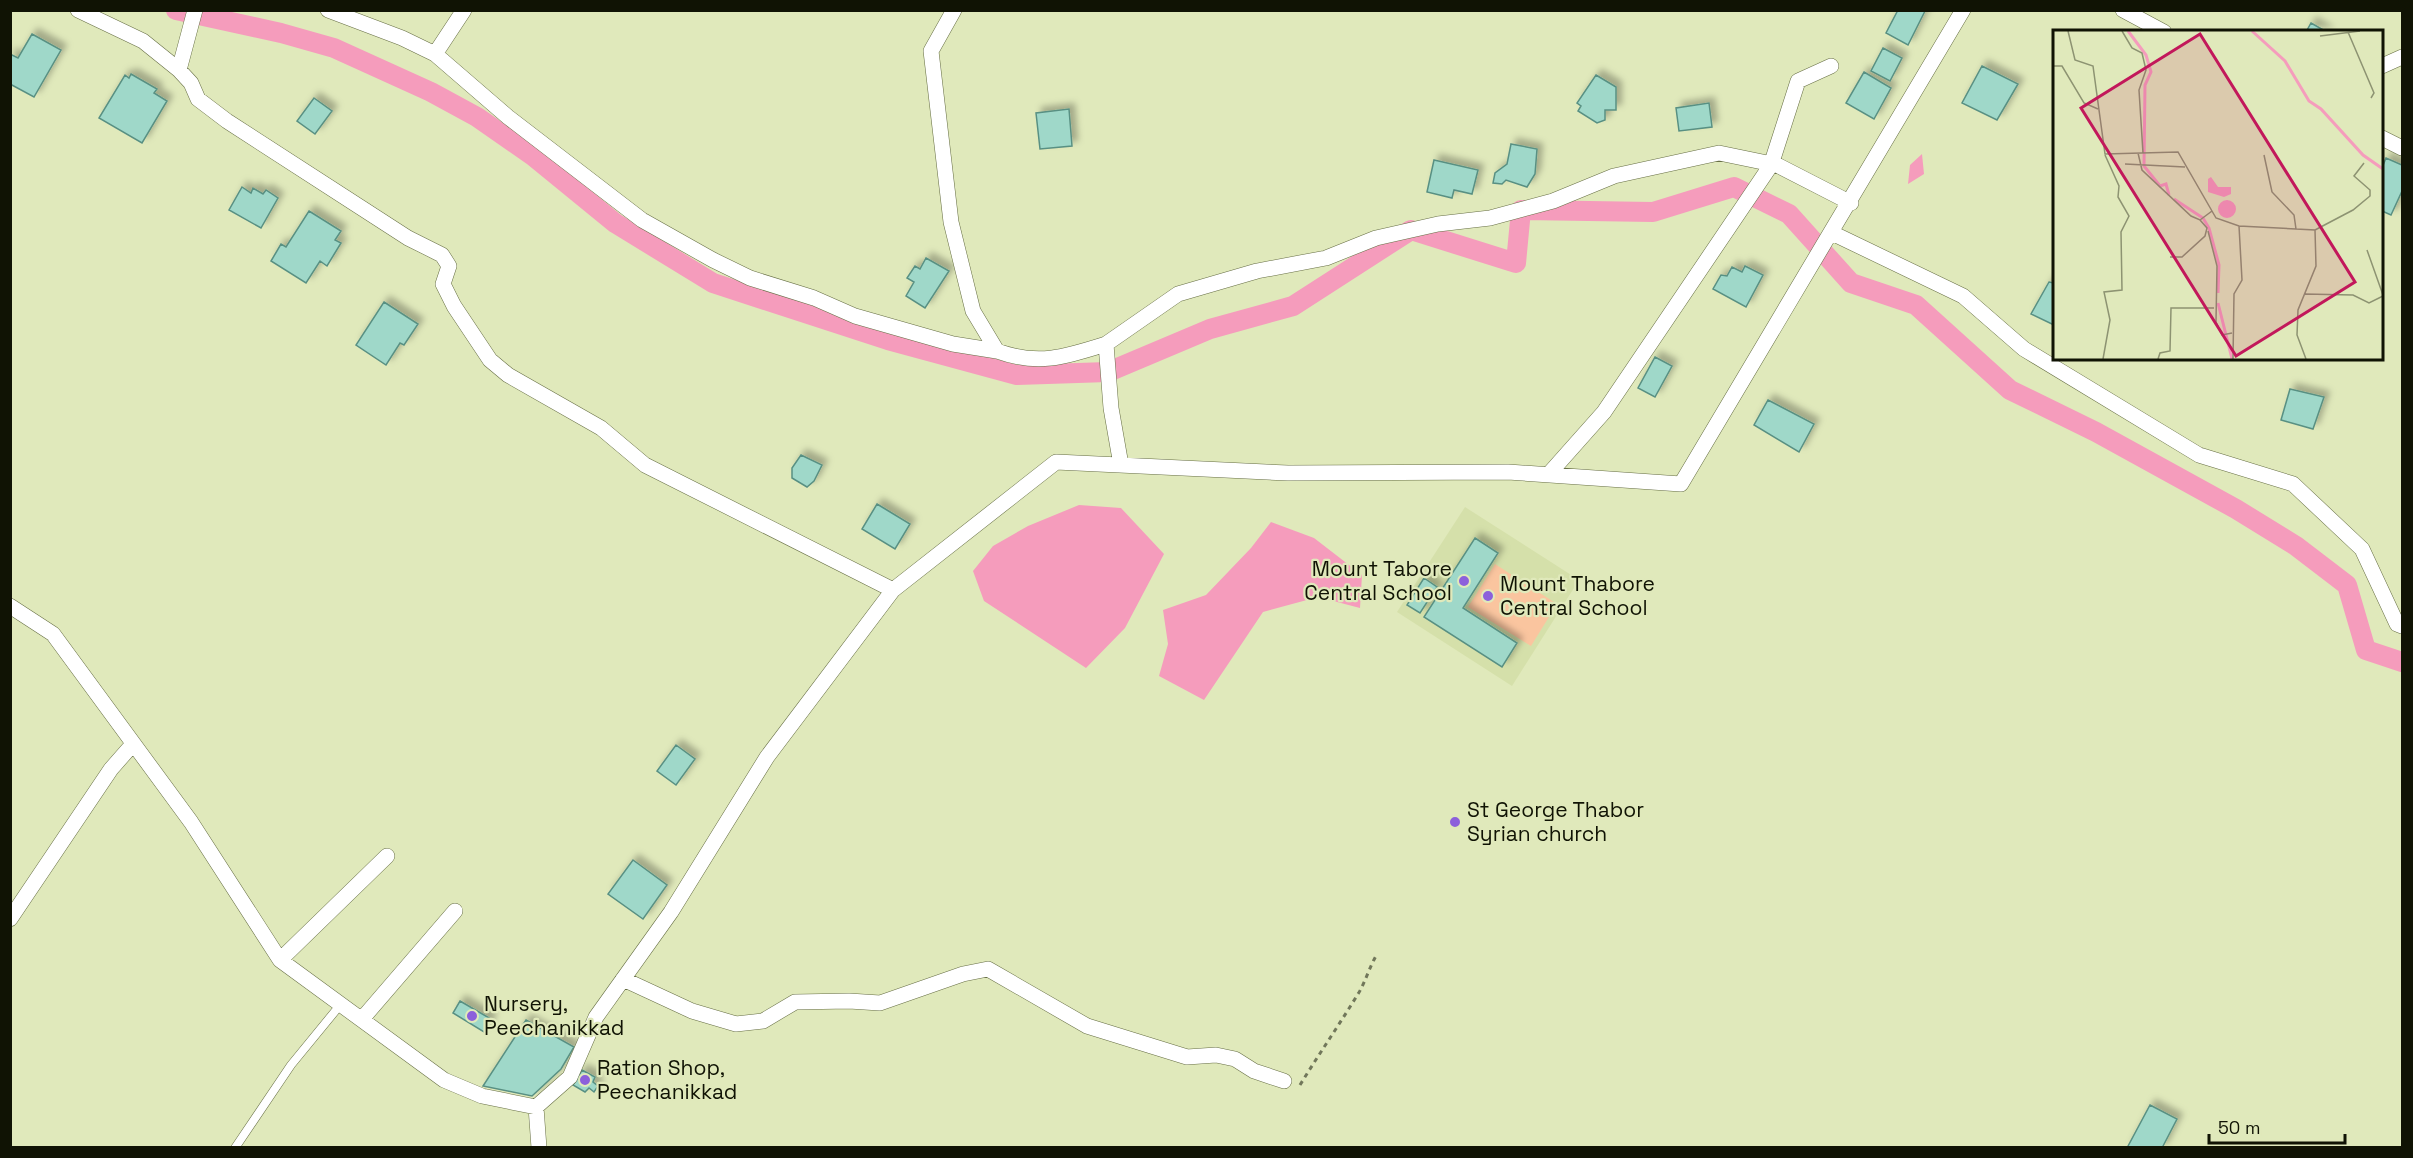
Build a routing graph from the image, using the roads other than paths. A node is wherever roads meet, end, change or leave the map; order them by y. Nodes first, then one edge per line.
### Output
1 (78, 10) edge
2 (195, 10) edge
3 (328, 10) edge
4 (464, 10) edge
5 (954, 10) edge
6 (1963, 10) edge
7 (2123, 10) edge
8 (2160, 30) edge
9 (435, 54) junction
10 (2403, 57) edge
11 (1831, 66) dead end
12 (2383, 66) edge
13 (179, 70) junction
14 (2383, 138) edge
15 (2403, 148) edge
16 (1771, 164) junction
17 (1851, 203) junction
18 (1832, 233) junction
19 (1106, 344) junction
20 (997, 351) junction
21 (1121, 465) junction
22 (1548, 475) junction
23 (893, 590) junction
24 (10, 606) edge
25 (2403, 626) edge
26 (133, 744) junction
27 (387, 856) dead end
28 (455, 911) dead end
29 (10, 919) edge
30 (280, 960) junction
31 (623, 980) junction
32 (341, 1004) junction
33 (362, 1019) junction
34 (1284, 1081) road end
35 (536, 1107) junction
36 (235, 1148) edge
37 (539, 1148) edge

1 - 13 street
2 - 13 street
3 - 9 street
4 - 9 street
5 - 20 street
6 - 17 street
7 - 8 street
9 - 20 street
10 - 12 street
11 - 16 street
13 - 23 street
14 - 15 street
16 - 17 street
16 - 19 street
16 - 22 street
17 - 18 street
18 - 22 street
18 - 25 street
19 - 20 street
19 - 21 street
21 - 22 street
21 - 23 street
23 - 31 street
24 - 26 street
26 - 29 street
26 - 30 street
27 - 30 street
28 - 33 street
30 - 32 street
31 - 34 street
31 - 35 street
32 - 33 street
32 - 36 lane
33 - 35 street
35 - 37 street

